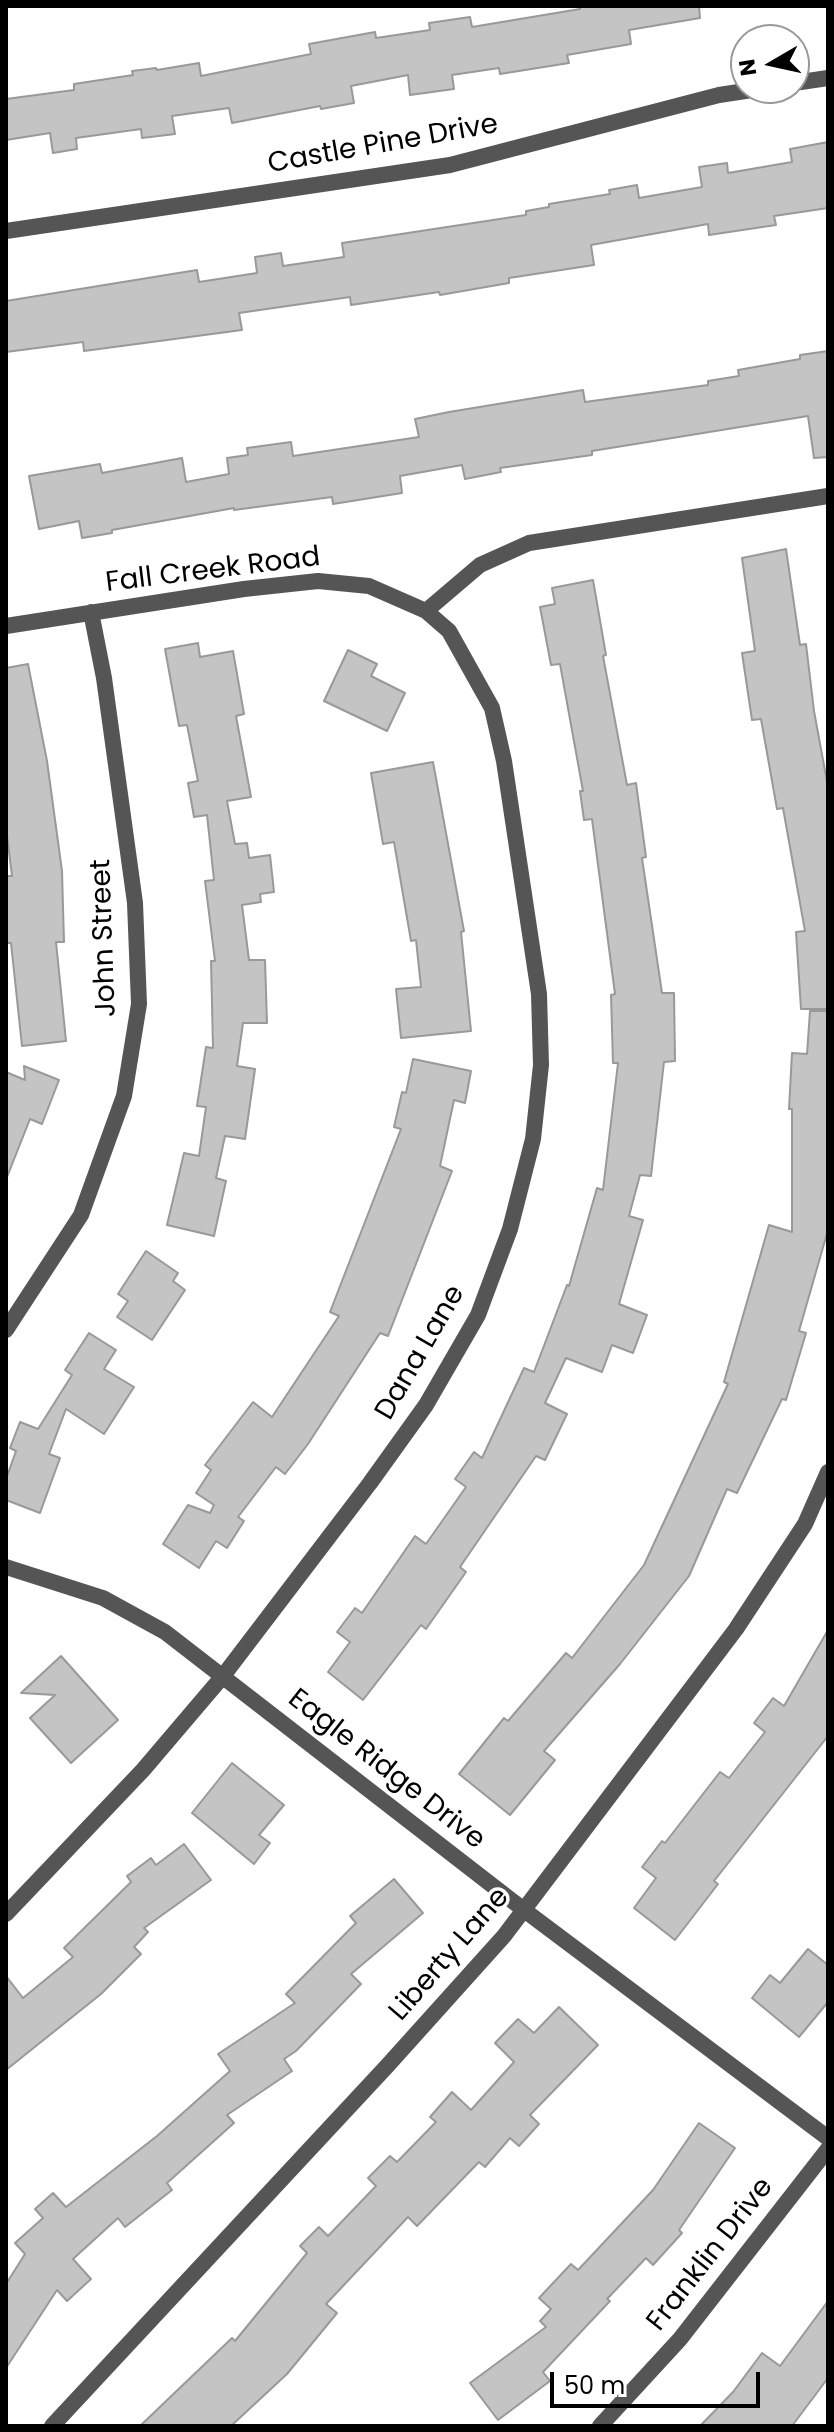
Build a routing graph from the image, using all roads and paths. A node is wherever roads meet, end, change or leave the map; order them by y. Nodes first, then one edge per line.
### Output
1 (730, 93) edge
2 (6, 231) edge
3 (828, 496) edge
4 (426, 611) junction
5 (91, 612) junction
6 (6, 626) edge
7 (6, 1330) edge
8 (828, 1472) edge
9 (6, 1567) edge
10 (223, 1676) junction
11 (524, 1910) junction
12 (6, 1914) edge
13 (828, 2138) edge
14 (828, 2149) edge
15 (52, 2426) edge
16 (600, 2426) edge

1 - 2 street, Castle Pine Drive
3 - 4 street
4 - 5 street, Fall Creek Road
4 - 10 street, Dana Lane
5 - 6 street, Fall Creek Road
5 - 7 street, John Street
8 - 11 street, Liberty Lane
9 - 10 street, Eagle Ridge Drive
10 - 11 street, Eagle Ridge Drive
10 - 12 street, Dana Lane
11 - 13 street, Eagle Ridge Drive
11 - 15 street, Liberty Lane
14 - 16 street, Franklin Drive

